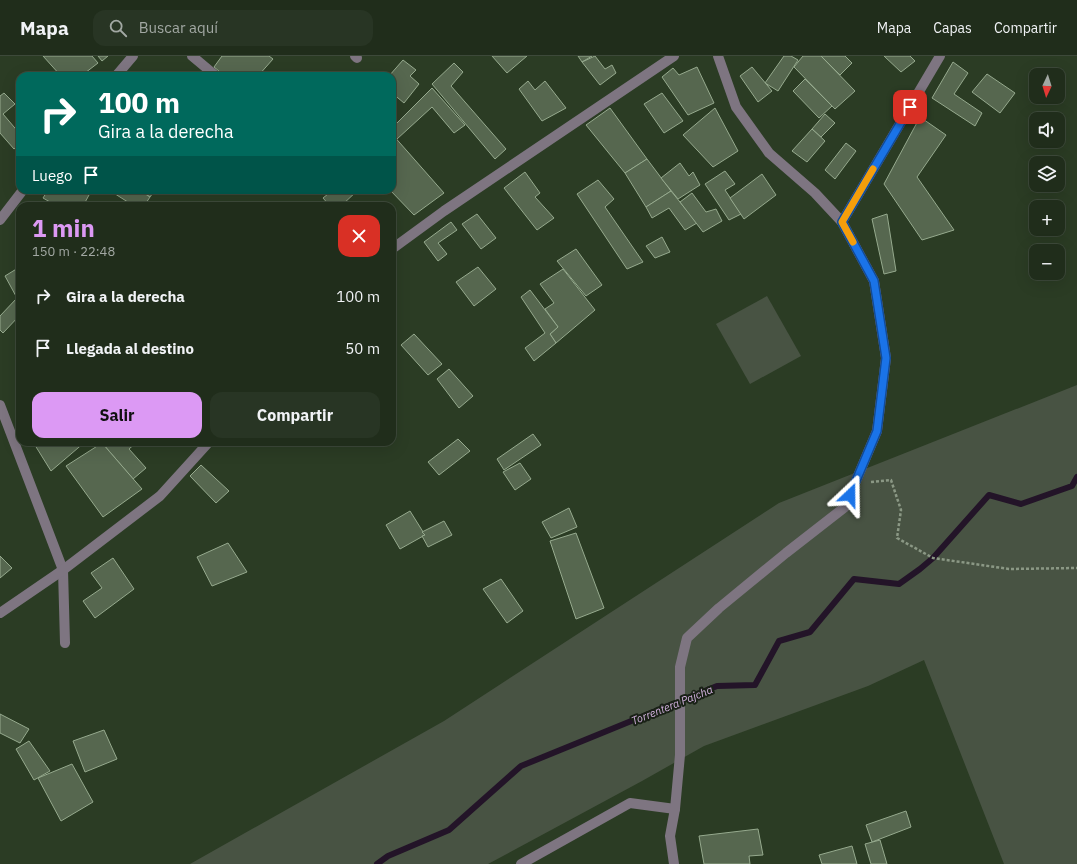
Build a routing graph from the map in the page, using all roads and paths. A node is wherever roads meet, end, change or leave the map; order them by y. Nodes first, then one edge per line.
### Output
1 (133, 56) edge
2 (192, 56) edge
3 (674, 56) edge
4 (718, 56) edge
5 (940, 56) edge
6 (119, 72) edge
7 (211, 72) edge
8 (20, 194) edge
9 (0, 220) edge
10 (842, 222) junction
11 (396, 246) edge
12 (0, 406) edge
13 (205, 446) edge
14 (856, 483) junction
15 (1077, 568) edge
16 (63, 570) junction
17 (0, 613) edge
18 (65, 643) dead end
19 (675, 809) junction
20 (521, 864) edge
21 (674, 864) edge

1 - 6 street
2 - 7 street
3 - 11 street
4 - 10 street
5 - 10 street
8 - 9 street
10 - 14 street
12 - 16 street
13 - 16 street
14 - 15 path
14 - 19 street
16 - 17 street
16 - 18 street
19 - 20 street
19 - 21 street

